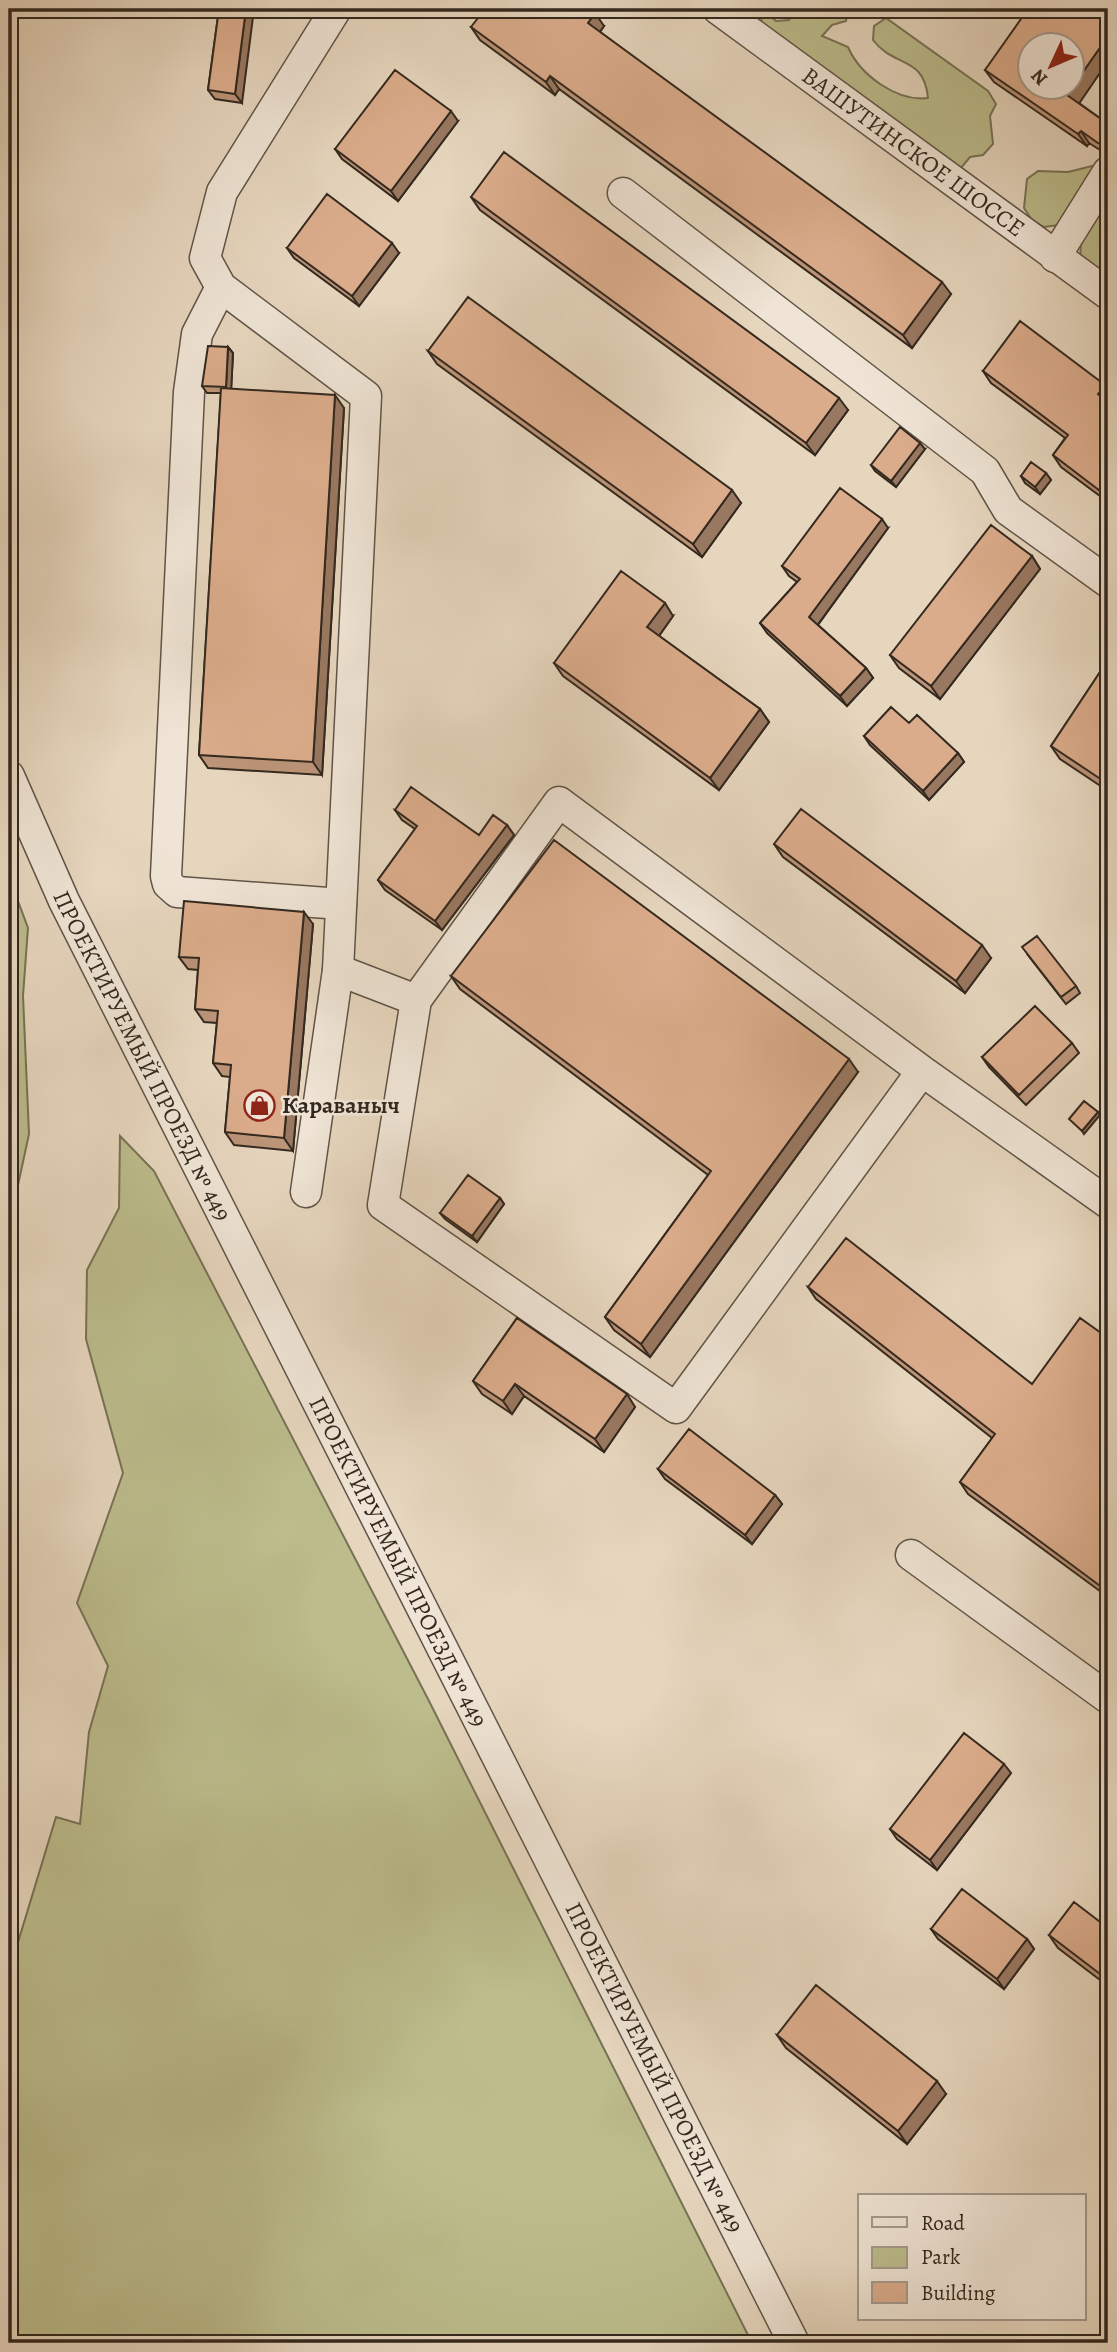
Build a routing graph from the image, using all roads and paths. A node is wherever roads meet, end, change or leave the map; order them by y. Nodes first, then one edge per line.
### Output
1 (336, 9) edge
2 (718, 9) edge
3 (1108, 172) edge
4 (623, 193) dead end
5 (1055, 257) junction
6 (221, 287) junction
7 (1108, 294) edge
8 (1108, 582) edge
9 (9, 776) edge
10 (341, 904) junction
11 (338, 970) junction
12 (416, 1000) junction
13 (922, 1070) junction
14 (306, 1192) dead end
15 (1108, 1203) edge
16 (911, 1555) dead end
17 (1108, 1698) edge
18 (794, 2343) edge

1 - 6 street
2 - 5 street, ВАШУТИНСКОЕ ШОССЕ
3 - 5 street
4 - 8 street
5 - 7 street, ВАШУТИНСКОЕ ШОССЕ
6 - 10 street
6 - 10 street
9 - 18 street, ПРОЕКТИРУЕМЫЙ ПРОЕЗД № 449
10 - 11 street
11 - 12 street
11 - 14 street
12 - 13 street
12 - 13 street
13 - 15 street
16 - 17 street

